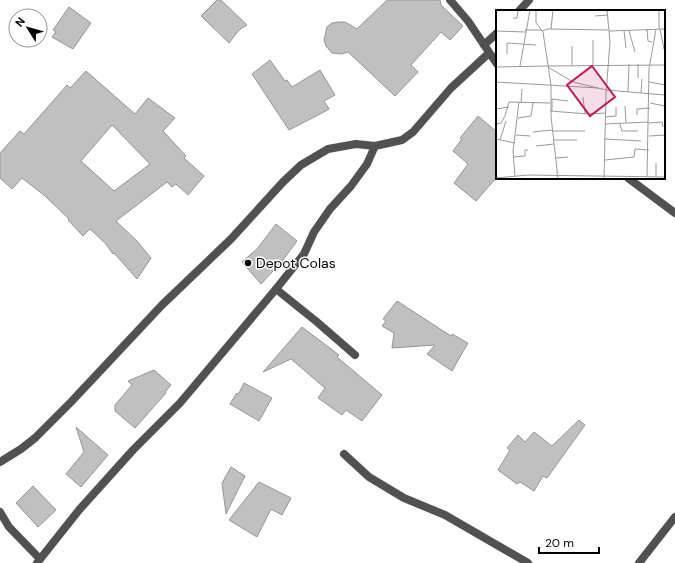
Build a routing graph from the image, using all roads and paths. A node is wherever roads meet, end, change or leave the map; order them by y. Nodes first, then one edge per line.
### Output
1 (450, 0) edge
2 (529, 0) edge
3 (520, 10) edge
4 (496, 34) edge
5 (484, 45) junction
6 (489, 53) junction
7 (496, 63) edge
8 (375, 146) junction
9 (629, 179) edge
10 (675, 213) edge
11 (276, 290) junction
12 (355, 355) dead end
13 (344, 454) dead end
14 (0, 462) edge
15 (0, 512) edge
16 (675, 517) edge
17 (38, 561) edge
18 (528, 563) edge
19 (639, 563) edge

1 - 5 street
2 - 3 street
4 - 5 street
5 - 6 street
6 - 7 street
6 - 8 street
8 - 11 street
8 - 14 street
9 - 10 street
11 - 12 street
11 - 17 street
13 - 18 street
15 - 17 street
16 - 19 street

